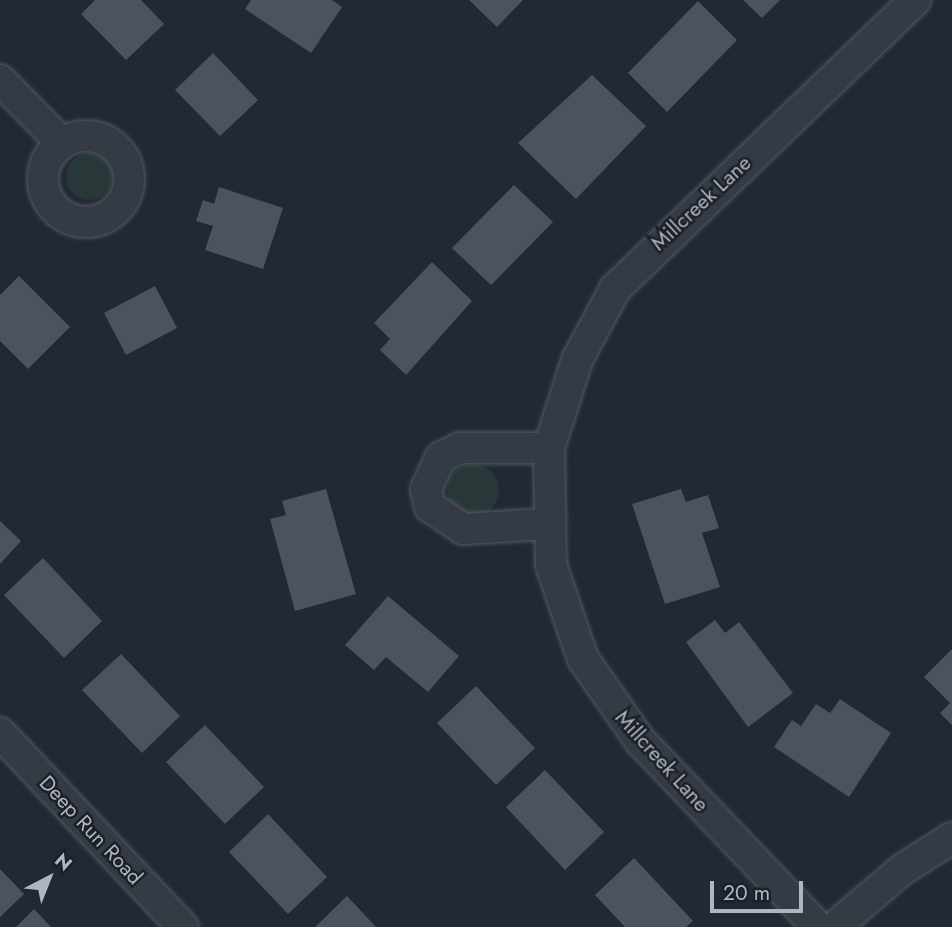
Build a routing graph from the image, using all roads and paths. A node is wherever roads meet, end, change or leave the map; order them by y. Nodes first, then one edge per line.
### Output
1 (915, 0) edge
2 (0, 80) edge
3 (62, 143) dead end
4 (549, 448) junction
5 (546, 524) junction
6 (0, 733) edge
7 (952, 838) edge
8 (183, 927) edge
9 (818, 927) edge
10 (835, 927) edge

1 - 4 street, Millcreek Lane
2 - 3 street
4 - 5 street, Millcreek Lane
4 - 5 street
5 - 9 street, Millcreek Lane
6 - 8 street, Deep Run Road
7 - 10 street

